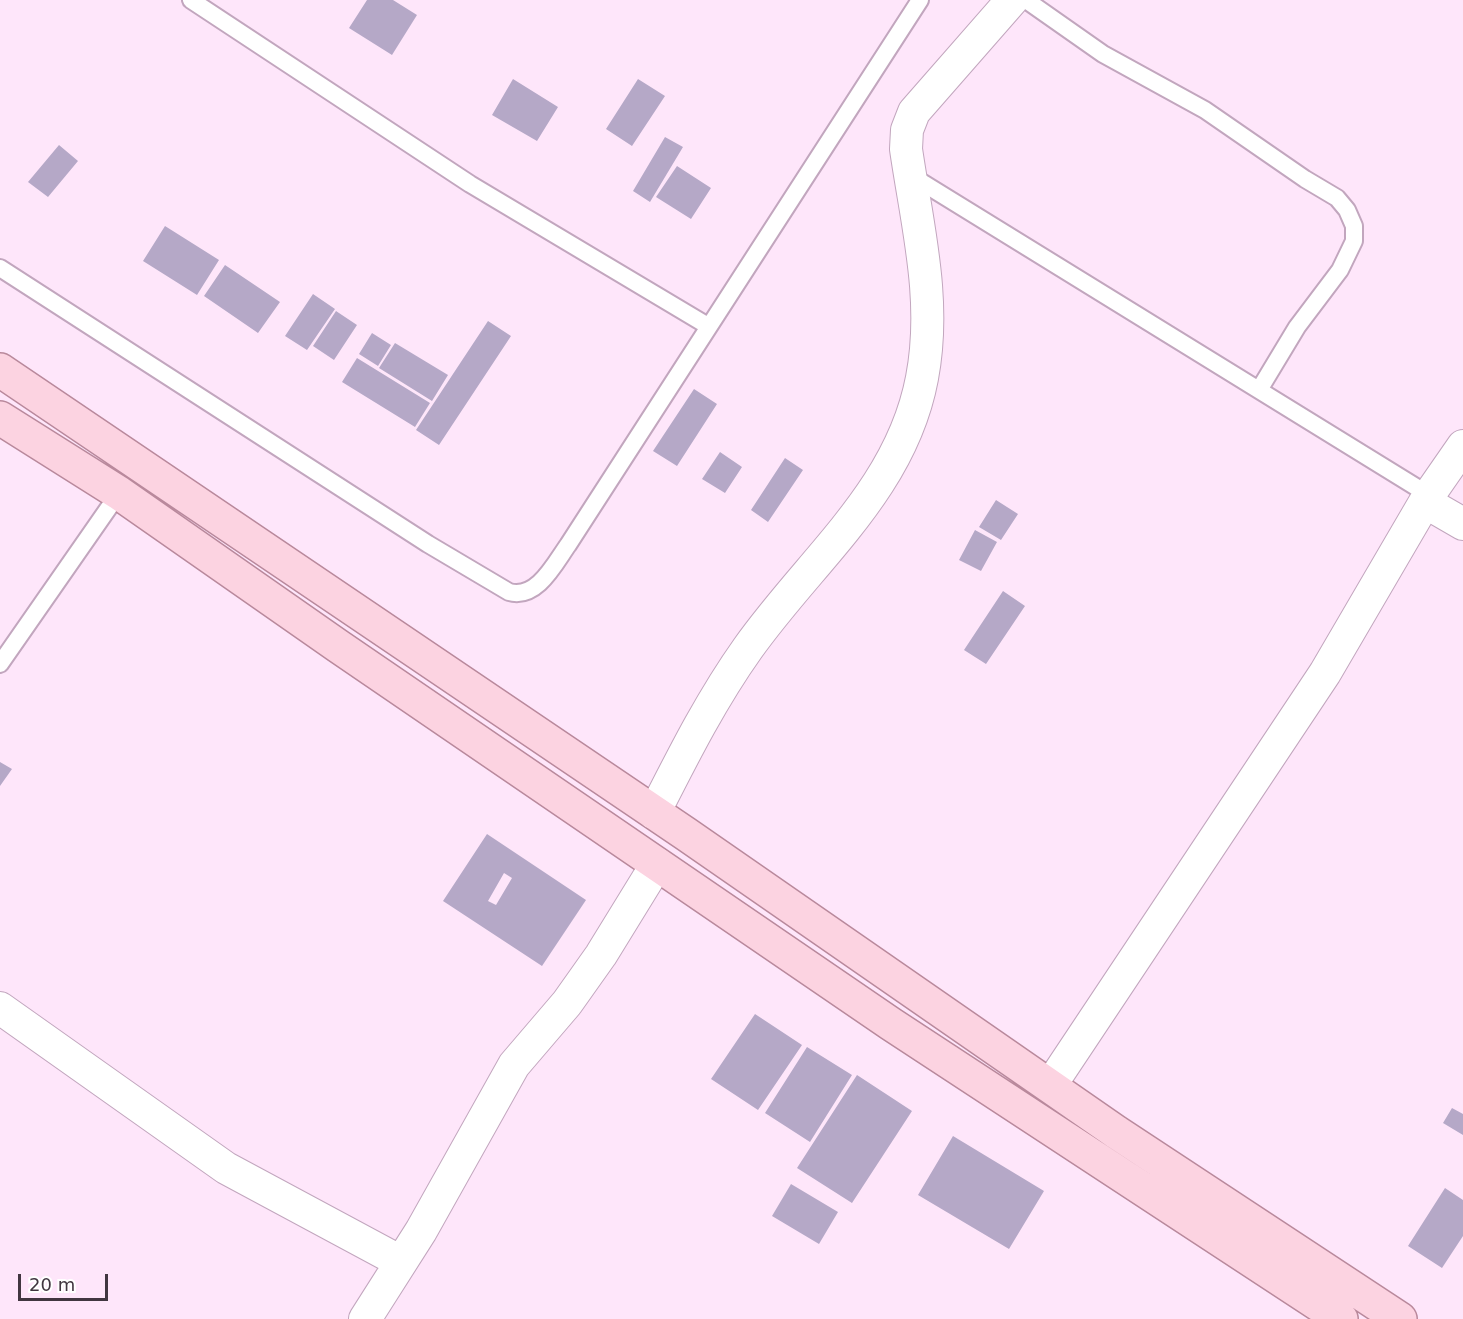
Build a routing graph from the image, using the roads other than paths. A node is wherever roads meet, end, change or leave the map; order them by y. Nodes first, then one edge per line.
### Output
1 (191, 0) edge
2 (920, 0) edge
3 (1012, 0) edge
4 (1026, 0) edge
5 (910, 175) junction
6 (0, 268) edge
7 (708, 326) junction
8 (0, 370) edge
9 (1259, 390) junction
10 (0, 418) edge
11 (1463, 446) edge
12 (119, 493) junction
13 (1427, 499) junction
14 (1463, 524) edge
15 (0, 664) edge
16 (654, 813) junction
17 (657, 864) junction
18 (0, 1008) edge
19 (1050, 1086) junction
20 (401, 1262) junction
21 (365, 1319) edge
22 (1341, 1319) edge
23 (1400, 1319) edge

1 - 7 lane
2 - 7 lane
3 - 5 street
4 - 9 lane
5 - 9 lane
5 - 16 street
6 - 7 lane
8 - 16 main road
9 - 13 lane
10 - 12 main road
11 - 13 street
12 - 15 lane
12 - 17 main road
13 - 14 street
13 - 19 street
16 - 19 main road
17 - 20 street
17 - 22 main road
18 - 20 street
19 - 23 main road
20 - 21 street

